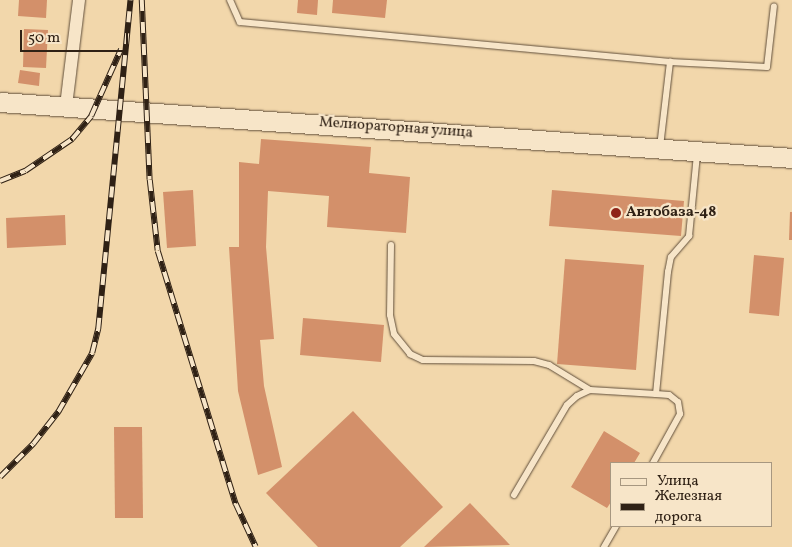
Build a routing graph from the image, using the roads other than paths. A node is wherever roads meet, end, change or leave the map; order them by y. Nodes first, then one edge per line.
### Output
1 (79, 0) edge
2 (230, 0) edge
3 (774, 6) dead end
4 (670, 62) junction
5 (0, 102) edge
6 (66, 106) junction
7 (660, 148) junction
8 (697, 151) junction
9 (792, 158) edge
10 (391, 245) dead end
11 (590, 390) junction
12 (656, 394) junction
13 (654, 462) edge
14 (514, 495) dead end
15 (615, 527) edge
16 (604, 547) edge

1 - 6 street
2 - 4 lane
3 - 4 lane
4 - 7 lane
5 - 6 street, Мелиораторная улица
6 - 7 street, Мелиораторная улица
7 - 8 street, Мелиораторная улица
8 - 9 street, Мелиораторная улица
8 - 12 lane
10 - 11 lane
11 - 12 lane
11 - 14 lane
12 - 13 lane
15 - 16 lane

